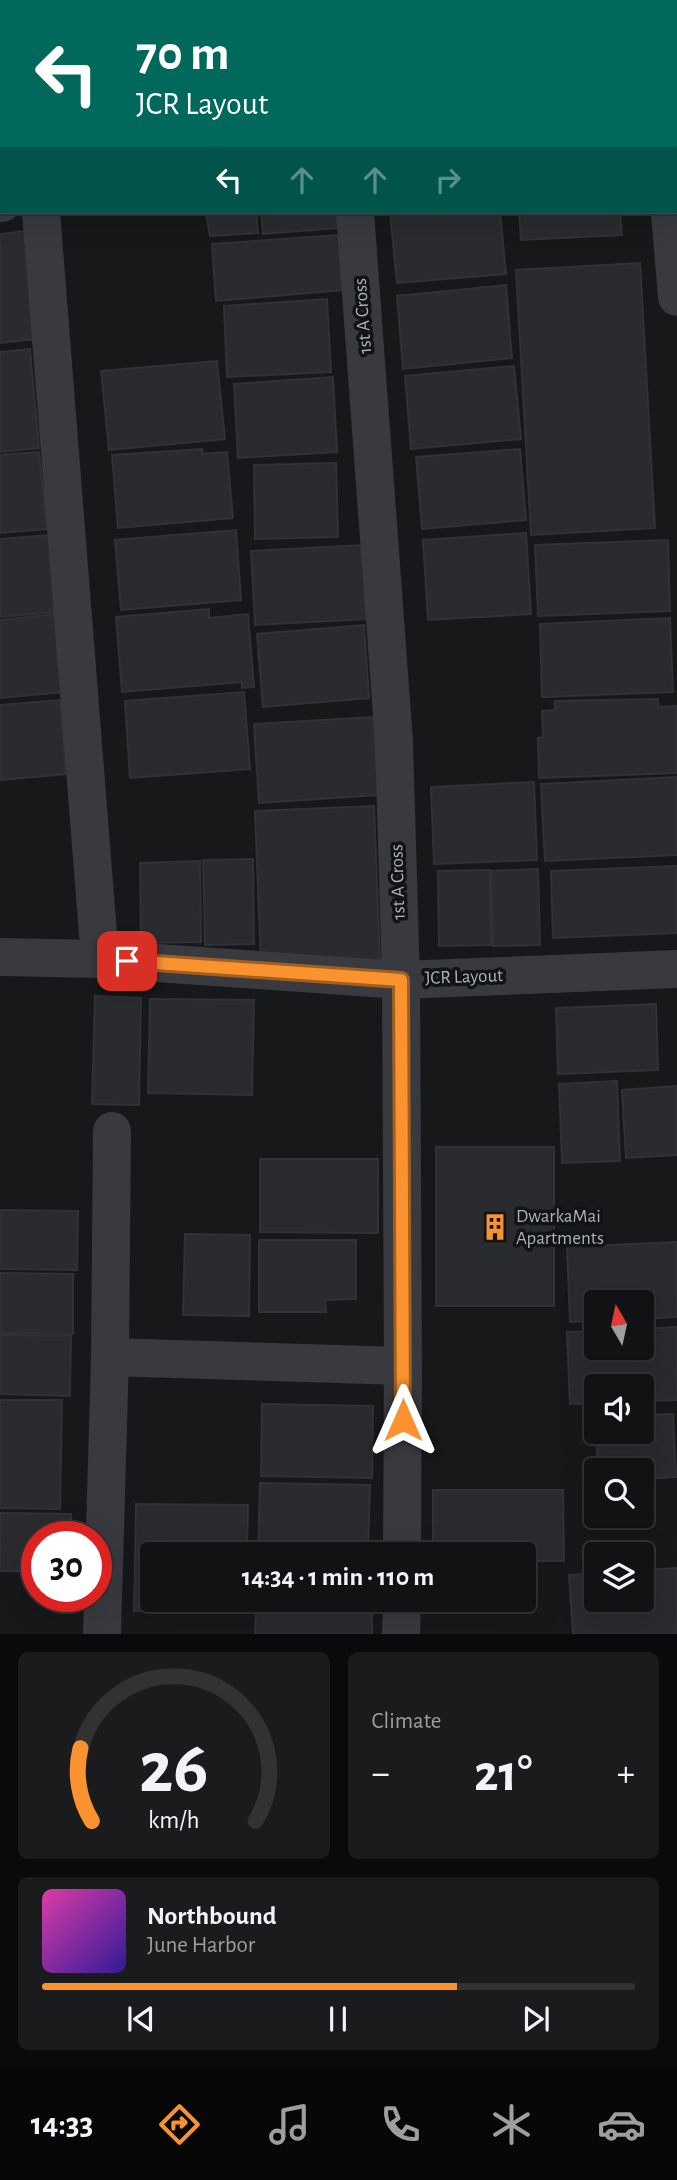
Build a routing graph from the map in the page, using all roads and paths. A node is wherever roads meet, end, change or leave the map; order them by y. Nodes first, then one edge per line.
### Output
1 (41, 214) edge
2 (355, 214) edge
3 (670, 214) edge
4 (677, 297) edge
5 (0, 957) edge
6 (100, 959) junction
7 (677, 969) edge
8 (401, 980) junction
9 (112, 1131) dead end
10 (110, 1357) junction
11 (403, 1366) junction
12 (402, 1542) edge
13 (401, 1612) edge
14 (102, 1634) edge
15 (401, 1634) edge

1 - 6 street
2 - 8 street, 1st A Cross
3 - 4 street
5 - 6 street, JCR Layout
6 - 8 street, JCR Layout
7 - 8 street, JCR Layout
8 - 11 street, 1st A Cross
9 - 10 street
10 - 11 street
10 - 14 street
11 - 12 street, 1st A Cross
13 - 15 street

